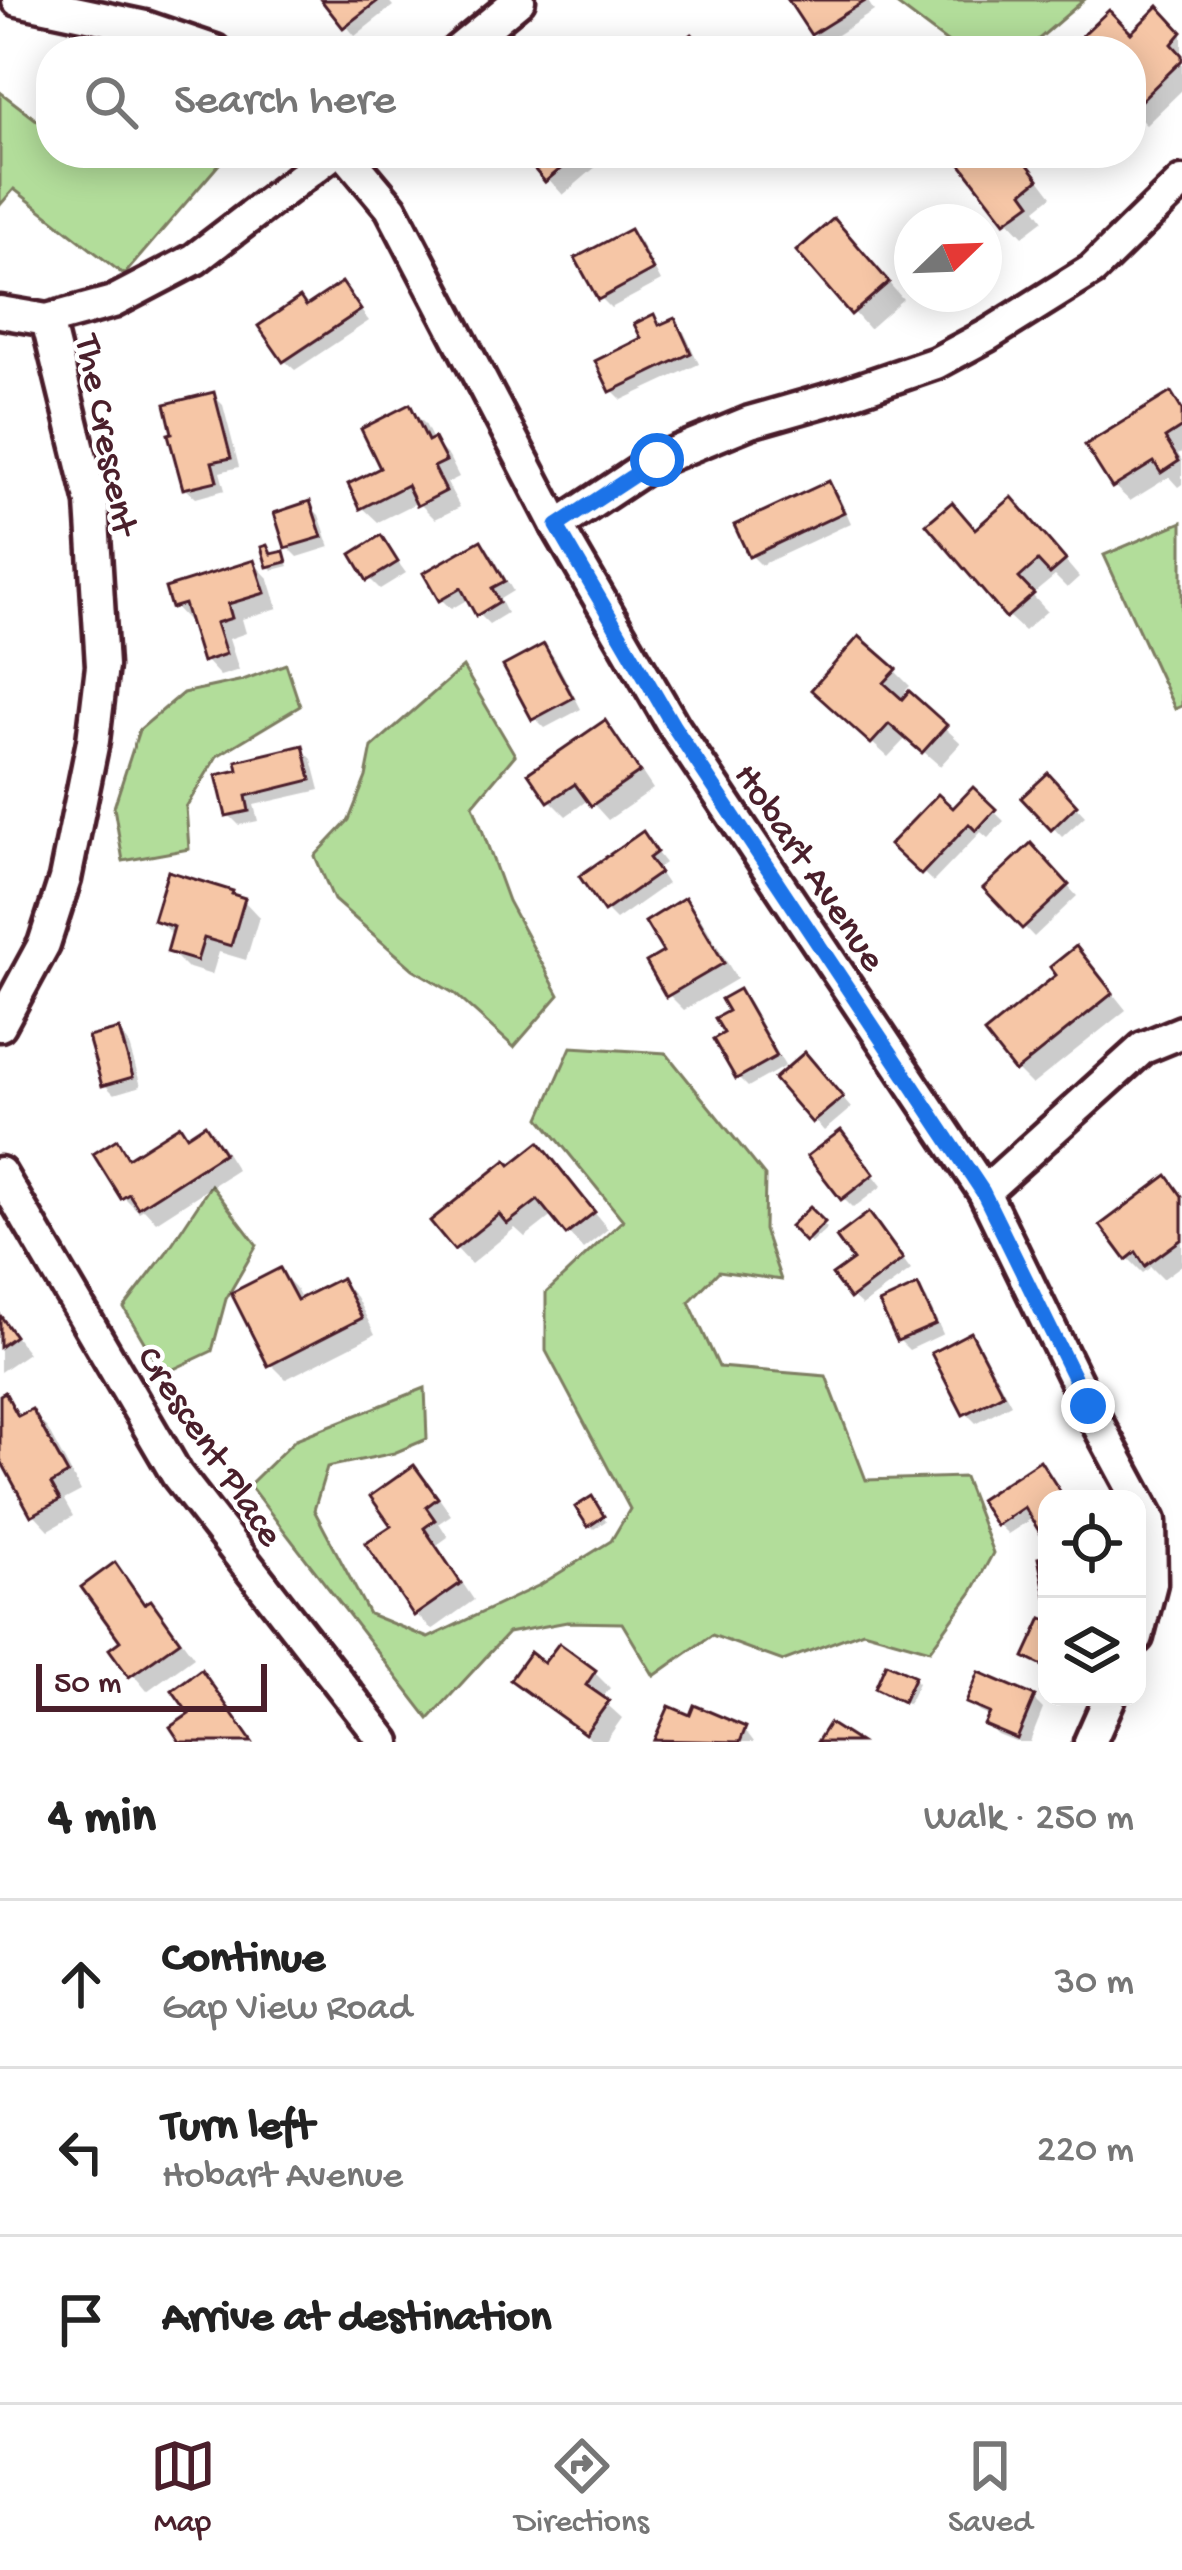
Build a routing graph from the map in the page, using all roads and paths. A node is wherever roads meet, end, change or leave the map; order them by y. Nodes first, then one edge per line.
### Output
1 (17, 0) edge
2 (519, 0) edge
3 (171, 36) edge
4 (475, 36) edge
5 (313, 168) edge
6 (358, 168) edge
7 (1182, 182) edge
8 (0, 312) edge
9 (47, 320) junction
10 (557, 526) junction
11 (0, 1025) edge
12 (1182, 1032) edge
13 (0, 1173) edge
14 (983, 1192) junction
15 (1150, 1521) junction
16 (1182, 1532) edge
17 (1146, 1602) edge
18 (1106, 1706) edge
19 (385, 1742) edge
20 (1090, 1742) edge

1 - 3 street
2 - 4 street
5 - 9 street
6 - 10 street, Hobart Avenue
7 - 10 street
8 - 9 street, The Crescent
9 - 11 street, The Crescent
10 - 14 street, Hobart Avenue
12 - 14 street
13 - 19 street, Crescent Place
14 - 15 street, Hobart Avenue
15 - 16 street
15 - 17 street, Hobart Avenue
18 - 20 street

